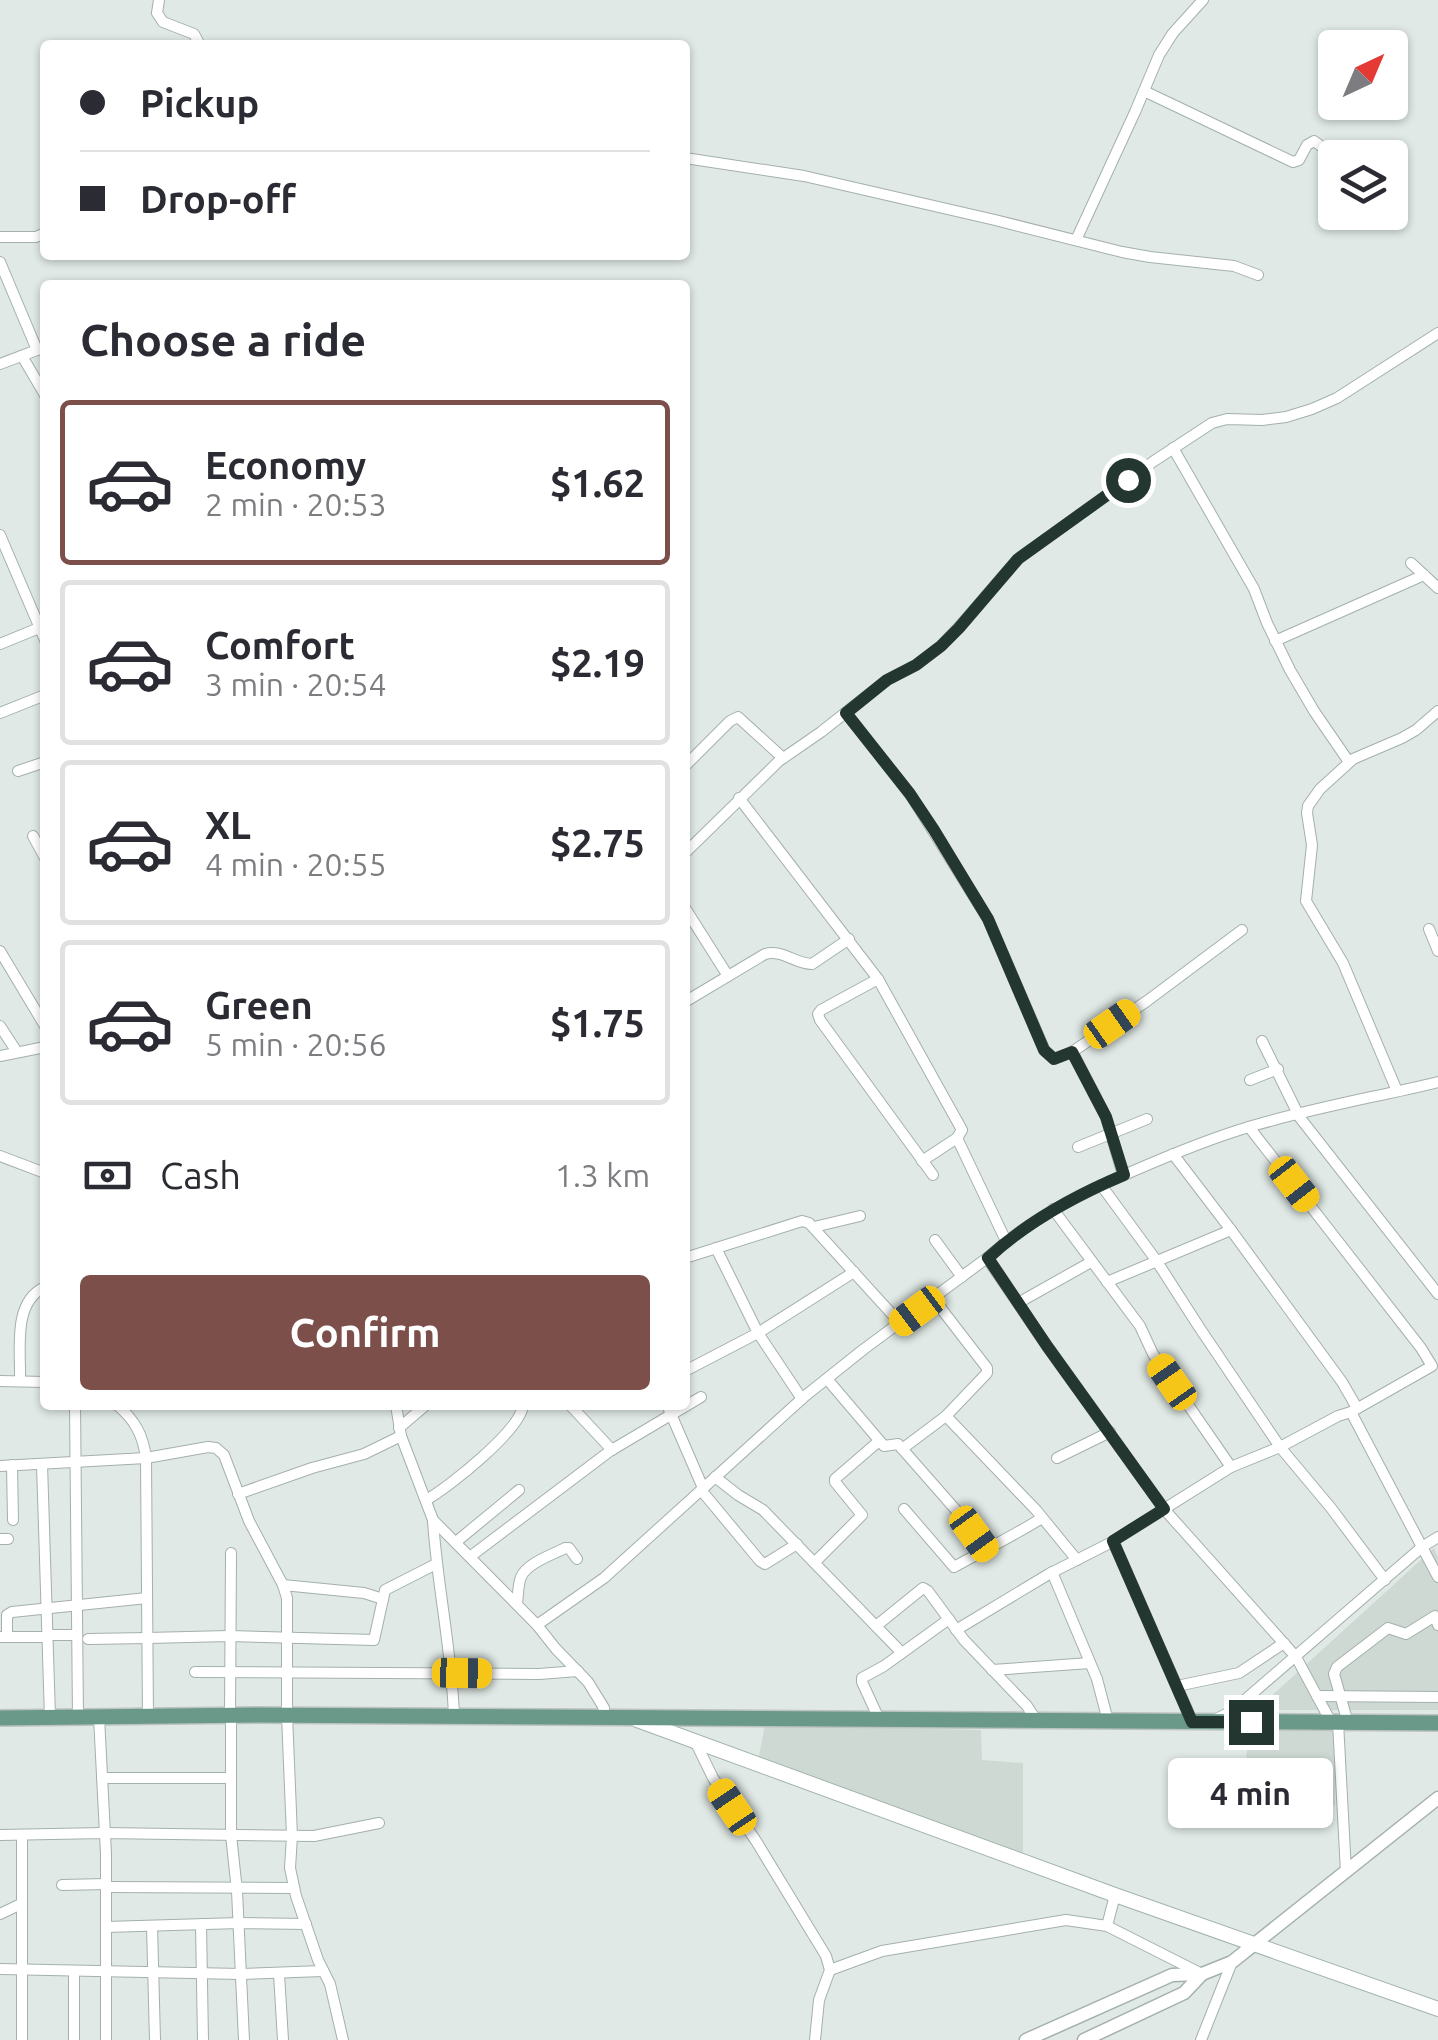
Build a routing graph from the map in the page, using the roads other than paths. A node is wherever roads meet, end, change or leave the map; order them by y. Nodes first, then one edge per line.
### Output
1 (158, 0) edge
2 (1198, 2) edge
3 (197, 40) edge
4 (1144, 91) junction
5 (1318, 145) edge
6 (690, 159) edge
7 (40, 235) edge
8 (0, 237) edge
9 (1076, 240) junction
10 (0, 262) edge
11 (1258, 274) dead end
12 (1438, 333) edge
13 (40, 347) edge
14 (40, 349) edge
15 (22, 356) junction
16 (0, 364) edge
17 (40, 387) edge
18 (1173, 448) junction
19 (1, 538) edge
20 (4, 558) edge
21 (1411, 563) dead end
22 (1424, 575) junction
23 (1438, 588) edge
24 (39, 628) joint
25 (1275, 641) junction
26 (0, 644) edge
27 (40, 697) edge
28 (1438, 711) edge
29 (0, 712) edge
30 (846, 713) junction
31 (783, 758) junction
32 (690, 761) edge
33 (1349, 762) junction
34 (40, 764) edge
35 (18, 771) dead end
36 (739, 798) junction
37 (33, 836) dead end
38 (690, 847) edge
39 (40, 849) edge
40 (690, 919) edge
41 (1429, 929) dead end
42 (1242, 930) dead end
43 (849, 939) junction
44 (0, 951) edge
45 (1438, 951) edge
46 (728, 976) junction
47 (878, 980) junction
48 (690, 999) edge
49 (40, 1018) edge
50 (0, 1026) edge
51 (1262, 1041) dead end
52 (40, 1048) edge
53 (17, 1052) junction
54 (1072, 1052) junction
55 (0, 1056) edge
56 (1278, 1069) junction
57 (1250, 1080) dead end
58 (1436, 1085) edge
59 (1396, 1092) junction
60 (1298, 1114) junction
61 (1148, 1118) dead end
62 (1249, 1127) junction
63 (1111, 1133) junction
64 (957, 1138) junction
65 (1078, 1147) dead end
66 (1173, 1154) junction
67 (0, 1156) edge
68 (922, 1161) junction
69 (40, 1171) edge
70 (933, 1175) dead end
71 (1124, 1175) junction
72 (1101, 1184) junction
73 (1053, 1209) junction
74 (860, 1216) dead end
75 (814, 1227) junction
76 (1231, 1230) junction
77 (935, 1240) dead end
78 (1006, 1242) junction
79 (716, 1248) junction
80 (690, 1256) edge
81 (988, 1258) junction
82 (1156, 1260) junction
83 (1090, 1262) junction
84 (854, 1272) junction
85 (962, 1277) junction
86 (1107, 1282) junction
87 (40, 1289) edge
88 (1438, 1294) edge
89 (934, 1298) junction
90 (1018, 1303) junction
91 (900, 1323) junction
92 (758, 1333) junction
93 (1435, 1365) edge
94 (690, 1368) edge
95 (827, 1378) junction
96 (0, 1381) edge
97 (20, 1381) junction
98 (40, 1382) edge
99 (701, 1397) dead end
100 (802, 1399) junction
101 (690, 1401) edge
102 (74, 1410) edge
103 (123, 1410) edge
104 (397, 1410) edge
105 (421, 1410) edge
106 (522, 1410) edge
107 (575, 1410) edge
108 (669, 1410) edge
109 (1354, 1410) junction
110 (946, 1416) junction
111 (400, 1432) junction
112 (1110, 1432) junction
113 (879, 1441) junction
114 (1280, 1446) junction
115 (902, 1448) junction
116 (612, 1450) junction
117 (146, 1458) junction
118 (1057, 1458) dead end
119 (77, 1462) junction
120 (42, 1464) junction
121 (6, 1465) edge
122 (1231, 1467) junction
123 (715, 1477) junction
124 (702, 1489) junction
125 (519, 1490) dead end
126 (238, 1494) junction
127 (426, 1500) junction
128 (904, 1509) dead end
129 (1164, 1509) junction
130 (1042, 1518) junction
131 (13, 1520) dead end
132 (433, 1520) junction
133 (1438, 1536) edge
134 (1113, 1541) junction
135 (456, 1542) junction
136 (797, 1544) junction
137 (1422, 1547) junction
138 (230, 1552) dead end
139 (987, 1552) junction
140 (471, 1556) junction
141 (577, 1559) dead end
142 (1077, 1560) junction
143 (814, 1562) junction
144 (436, 1564) junction
145 (1052, 1572) junction
146 (1438, 1577) edge
147 (1385, 1580) junction
148 (283, 1585) junction
149 (147, 1598) junction
150 (383, 1599) junction
151 (76, 1604) junction
152 (516, 1604) junction
153 (48, 1608) junction
154 (949, 1619) junction
155 (537, 1624) junction
156 (1438, 1624) edge
157 (876, 1626) junction
158 (956, 1630) junction
159 (47, 1636) junction
160 (229, 1636) junction
161 (3, 1637) edge
162 (82, 1637) junction
163 (286, 1637) junction
164 (148, 1638) junction
165 (1284, 1644) junction
166 (902, 1653) junction
167 (1296, 1657) junction
168 (1090, 1663) junction
169 (992, 1670) junction
170 (195, 1672) dead end
171 (230, 1672) junction
172 (287, 1672) junction
173 (578, 1672) junction
174 (452, 1673) junction
175 (1177, 1686) junction
176 (1317, 1696) junction
177 (1340, 1697) junction
178 (1438, 1697) edge
179 (287, 1715) junction
180 (230, 1716) junction
181 (454, 1716) junction
182 (78, 1717) junction
183 (99, 1717) junction
184 (0, 1718) edge
185 (50, 1718) junction
186 (148, 1718) junction
187 (602, 1718) junction
188 (631, 1718) junction
189 (878, 1720) junction
190 (1036, 1720) junction
191 (1108, 1721) junction
192 (1192, 1722) junction
193 (1211, 1722) junction
194 (1339, 1722) junction
195 (1438, 1723) edge
196 (696, 1743) junction
197 (102, 1778) junction
198 (230, 1778) junction
199 (1438, 1798) edge
200 (379, 1823) dead end
201 (104, 1833) junction
202 (0, 1835) edge
203 (232, 1835) junction
204 (22, 1836) junction
205 (292, 1836) junction
206 (1346, 1872) junction
207 (106, 1885) junction
208 (62, 1886) dead end
209 (237, 1887) junction
210 (294, 1888) junction
211 (1115, 1895) junction
212 (22, 1904) junction
213 (0, 1914) edge
214 (239, 1923) junction
215 (200, 1924) junction
216 (306, 1924) junction
217 (152, 1926) junction
218 (1107, 1926) junction
219 (106, 1927) junction
220 (1256, 1945) junction
221 (1232, 1962) junction
222 (0, 1970) edge
223 (21, 1970) junction
224 (830, 1970) junction
225 (324, 1971) junction
226 (74, 1972) junction
227 (106, 1972) junction
228 (153, 1973) junction
229 (202, 1974) junction
230 (241, 1974) junction
231 (279, 1974) junction
232 (1202, 1974) junction
233 (1438, 2009) edge
234 (22, 2040) edge
235 (74, 2040) edge
236 (106, 2040) edge
237 (155, 2040) edge
238 (203, 2040) edge
239 (244, 2040) edge
240 (283, 2040) edge
241 (343, 2040) edge
242 (815, 2040) edge
243 (1026, 2040) edge
244 (1084, 2040) edge
245 (1202, 2040) edge

1 - 3 street
2 - 4 street
4 - 5 street
4 - 9 street
6 - 9 street
7 - 8 street
9 - 11 street
10 - 13 street
12 - 18 street
14 - 15 street
15 - 16 street
15 - 17 street
18 - 25 street
18 - 30 street
19 - 20 street
20 - 24 street
21 - 22 street
22 - 23 street
22 - 25 street
24 - 26 street
25 - 33 street
27 - 29 street
28 - 33 street
30 - 31 street
30 - 54 street
31 - 32 street
31 - 36 street
33 - 59 street
34 - 35 street
36 - 38 street
36 - 43 street
37 - 39 street
40 - 46 street
41 - 45 street
42 - 54 street
43 - 46 street
43 - 47 street
44 - 49 street
46 - 48 street
47 - 64 street
47 - 68 street
50 - 53 street
51 - 56 street
52 - 53 street
53 - 55 street
54 - 63 street
56 - 57 street
56 - 60 street
58 - 59 street
59 - 60 street
60 - 62 street
60 - 88 street
61 - 63 street
62 - 66 street
62 - 93 street
63 - 65 street
63 - 71 street
64 - 68 street
64 - 78 street
66 - 71 street
66 - 76 street
67 - 69 street
68 - 70 street
71 - 72 street
72 - 73 street
72 - 82 street
73 - 78 street
73 - 83 street
74 - 75 street
75 - 79 street
75 - 84 street
76 - 82 street
76 - 109 street
77 - 85 street
78 - 81 street
79 - 80 street
79 - 92 street
81 - 85 street
81 - 90 street
82 - 86 street
82 - 114 street
83 - 86 street
83 - 90 street
84 - 91 street
84 - 92 street
85 - 89 street
86 - 122 street
87 - 97 street
89 - 91 street
89 - 110 street
90 - 112 street
91 - 95 street
92 - 94 street
92 - 100 street
93 - 109 street
95 - 100 street
95 - 113 street
96 - 97 street
97 - 98 street
99 - 101 street
100 - 123 street
102 - 119 street
103 - 117 street
104 - 111 street
105 - 111 street
106 - 127 street
107 - 116 street
108 - 116 street
108 - 124 street
109 - 114 street
109 - 137 street
110 - 115 street
110 - 130 street
111 - 126 street
111 - 127 street
112 - 118 street
112 - 129 street
113 - 115 street
113 - 143 street
114 - 122 street
114 - 147 street
115 - 139 street
116 - 140 street
117 - 119 street
117 - 126 street
117 - 149 street
119 - 120 street
119 - 151 street
120 - 121 street
120 - 153 street
121 - 131 street
122 - 129 street
123 - 124 street
123 - 136 street
124 - 136 street
124 - 155 street
125 - 135 street
126 - 148 street
127 - 132 street
128 - 139 street
129 - 134 street
129 - 165 street
130 - 139 street
130 - 142 street
132 - 135 street
132 - 144 street
133 - 137 street
134 - 142 street
134 - 175 street
135 - 140 street
136 - 143 street
137 - 146 street
137 - 147 street
138 - 160 street
140 - 152 street
141 - 152 street
142 - 145 street
143 - 157 street
144 - 150 street
144 - 174 street
145 - 158 street
145 - 168 street
147 - 167 street
148 - 150 street
148 - 163 street
149 - 151 street
149 - 164 street
150 - 163 street
151 - 153 street
151 - 162 street
152 - 155 street
153 - 159 street
153 - 161 street
154 - 157 street
154 - 158 street
154 - 166 street
155 - 173 street
156 - 177 street
157 - 166 street
158 - 169 street
159 - 161 street
159 - 162 street
159 - 185 street
160 - 163 street
160 - 164 street
160 - 171 street
162 - 164 street
162 - 182 street
163 - 172 street
164 - 186 street
165 - 167 street
165 - 175 street
166 - 189 street
167 - 176 street
167 - 193 street
168 - 169 street
168 - 191 street
169 - 190 street
170 - 171 street
171 - 172 street
171 - 180 street
172 - 174 street
172 - 179 street
173 - 174 street
173 - 187 street
174 - 181 street
175 - 192 street
176 - 177 street
176 - 194 street
177 - 178 street
177 - 194 street
179 - 180 main road
179 - 181 main road
179 - 205 street
180 - 186 main road
180 - 198 street
181 - 187 main road
182 - 183 main road
182 - 185 main road
183 - 186 main road
183 - 197 street
184 - 185 main road
187 - 188 main road
188 - 189 main road
188 - 196 main road
189 - 190 main road
190 - 191 main road
191 - 192 main road
192 - 193 main road
193 - 194 main road
194 - 195 main road
194 - 206 street
196 - 211 main road
196 - 224 street
197 - 198 street
197 - 201 street
198 - 203 street
199 - 206 street
200 - 205 street
201 - 203 street
201 - 204 street
201 - 207 street
202 - 204 street
203 - 205 street
203 - 209 street
204 - 212 street
205 - 210 street
206 - 220 street
207 - 208 street
207 - 209 street
207 - 219 street
209 - 210 street
209 - 214 street
210 - 216 street
211 - 218 street
211 - 220 main road
212 - 213 street
212 - 223 street
214 - 215 street
214 - 216 street
214 - 230 street
215 - 217 street
215 - 229 street
216 - 225 street
217 - 219 street
217 - 228 street
218 - 224 street
218 - 232 street
219 - 227 street
220 - 221 street
220 - 233 main road
221 - 232 street
221 - 245 street
222 - 223 street
223 - 226 street
223 - 234 street
224 - 242 street
225 - 231 street
225 - 241 street
226 - 227 street
226 - 235 street
227 - 228 street
227 - 236 street
228 - 229 street
228 - 237 street
229 - 230 street
229 - 238 street
230 - 231 street
230 - 239 street
231 - 240 street
232 - 243 street
232 - 244 street

